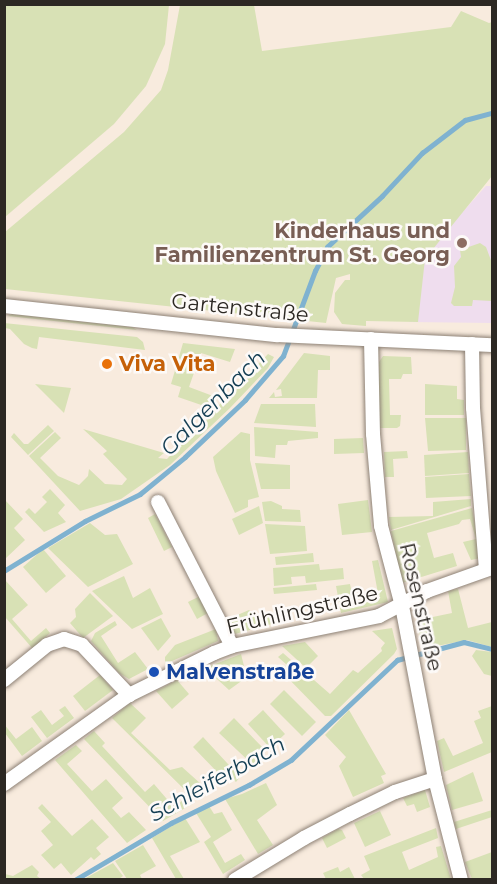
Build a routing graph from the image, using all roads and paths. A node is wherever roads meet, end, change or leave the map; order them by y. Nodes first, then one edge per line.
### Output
1 (4, 306) edge
2 (371, 339) junction
3 (472, 344) junction
4 (492, 345) edge
5 (158, 502) dead end
6 (489, 569) edge
7 (402, 606) junction
8 (232, 646) junction
9 (4, 680) edge
10 (129, 695) junction
11 (435, 779) junction
12 (4, 784) edge
13 (235, 879) edge
14 (461, 879) edge

1 - 2 street, Gartenstraße
2 - 3 street, Gartenstraße
2 - 7 street, Rosenstraße
3 - 4 street, Gartenstraße
3 - 6 street, Frühlingstraße
5 - 8 street
6 - 7 street, Frühlingstraße
7 - 8 street, Frühlingstraße
7 - 11 street, Rosenstraße
8 - 10 street, Frühlingstraße
9 - 10 street
10 - 12 street, Frühlingstraße
11 - 13 street
11 - 14 street, Rosenstraße

